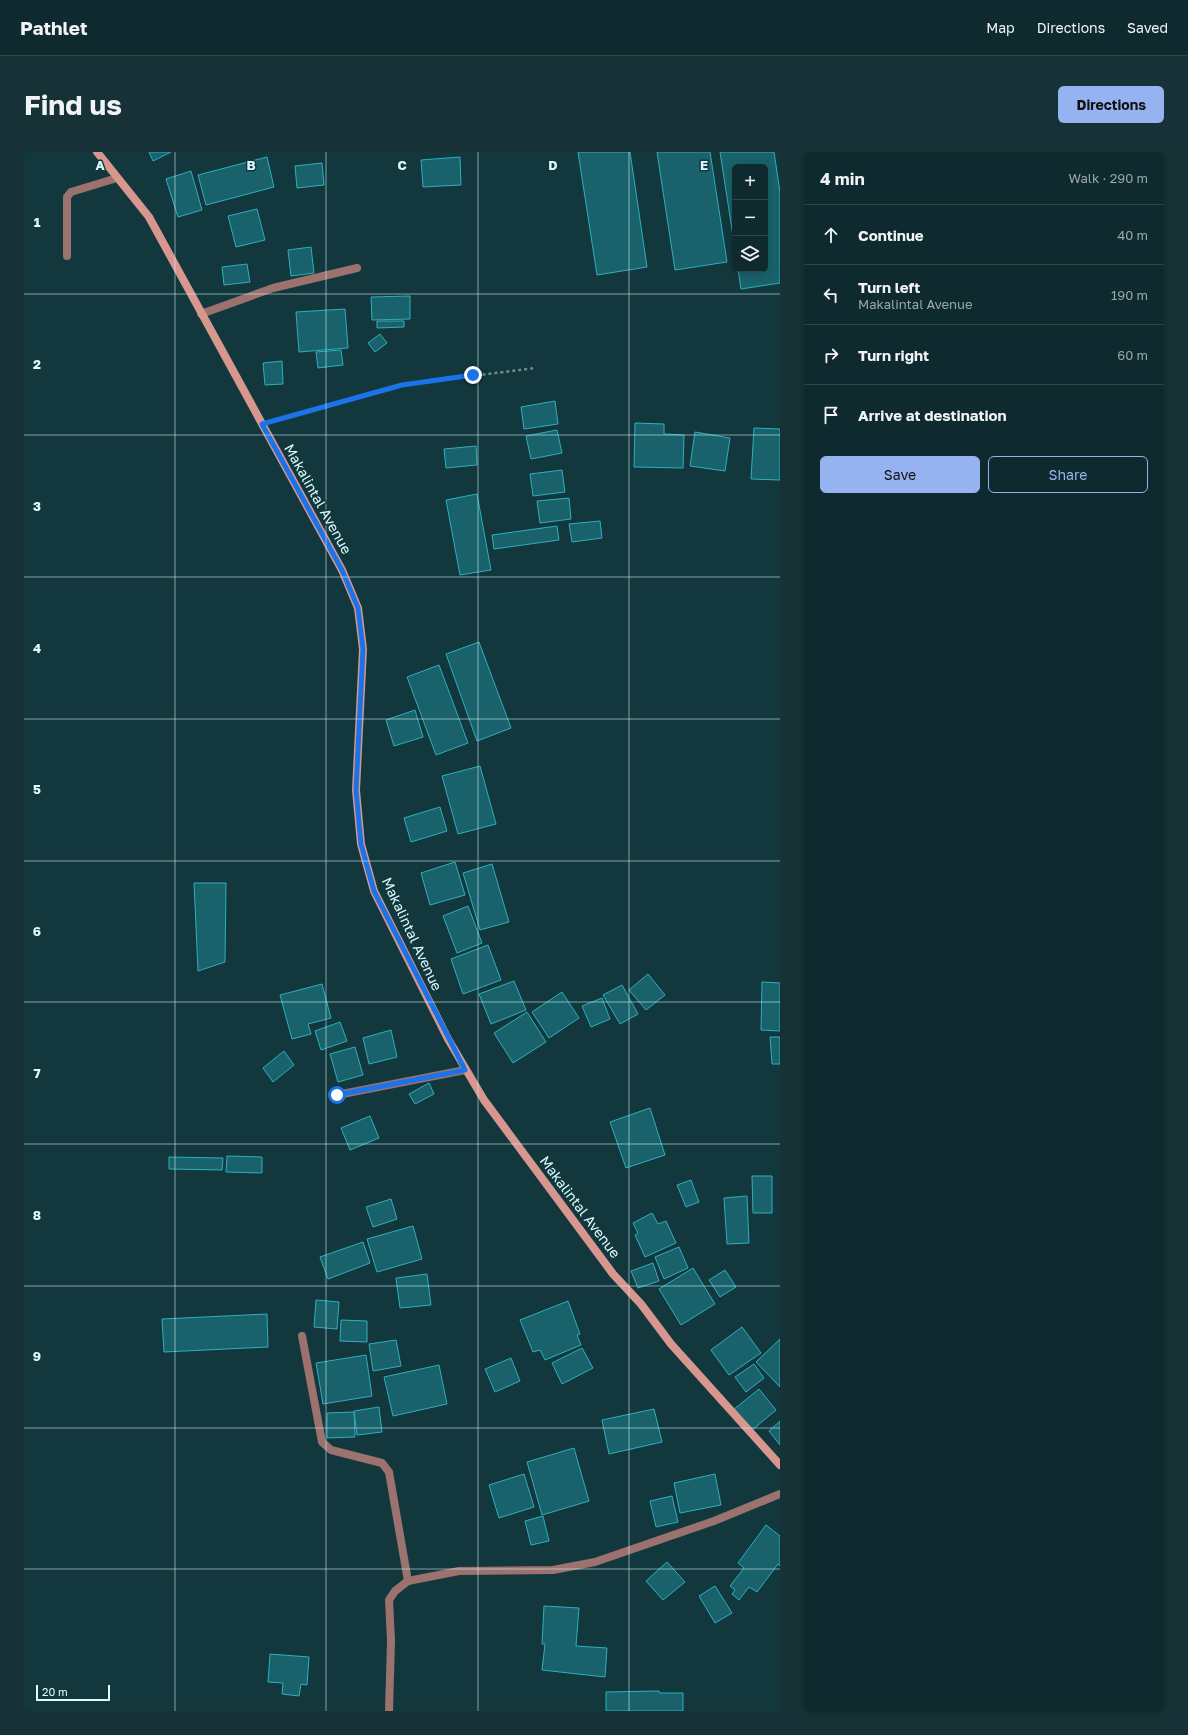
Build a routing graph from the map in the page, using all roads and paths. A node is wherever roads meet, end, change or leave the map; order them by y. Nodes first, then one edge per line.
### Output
1 (97, 152) edge
2 (117, 178) junction
3 (67, 256) dead end
4 (357, 268) dead end
5 (201, 314) junction
6 (535, 368) dead end
7 (262, 424) junction
8 (465, 1070) junction
9 (337, 1095) dead end
10 (302, 1336) dead end
11 (780, 1465) edge
12 (780, 1494) edge
13 (408, 1581) junction
14 (389, 1711) edge

1 - 2 main road, Makalintal Avenue
2 - 3 street
2 - 5 main road, Makalintal Avenue
4 - 5 street
5 - 7 main road, Makalintal Avenue
6 - 7 path
7 - 8 main road, Makalintal Avenue
8 - 9 street
8 - 11 main road, Makalintal Avenue
10 - 13 street
12 - 13 street
13 - 14 street

